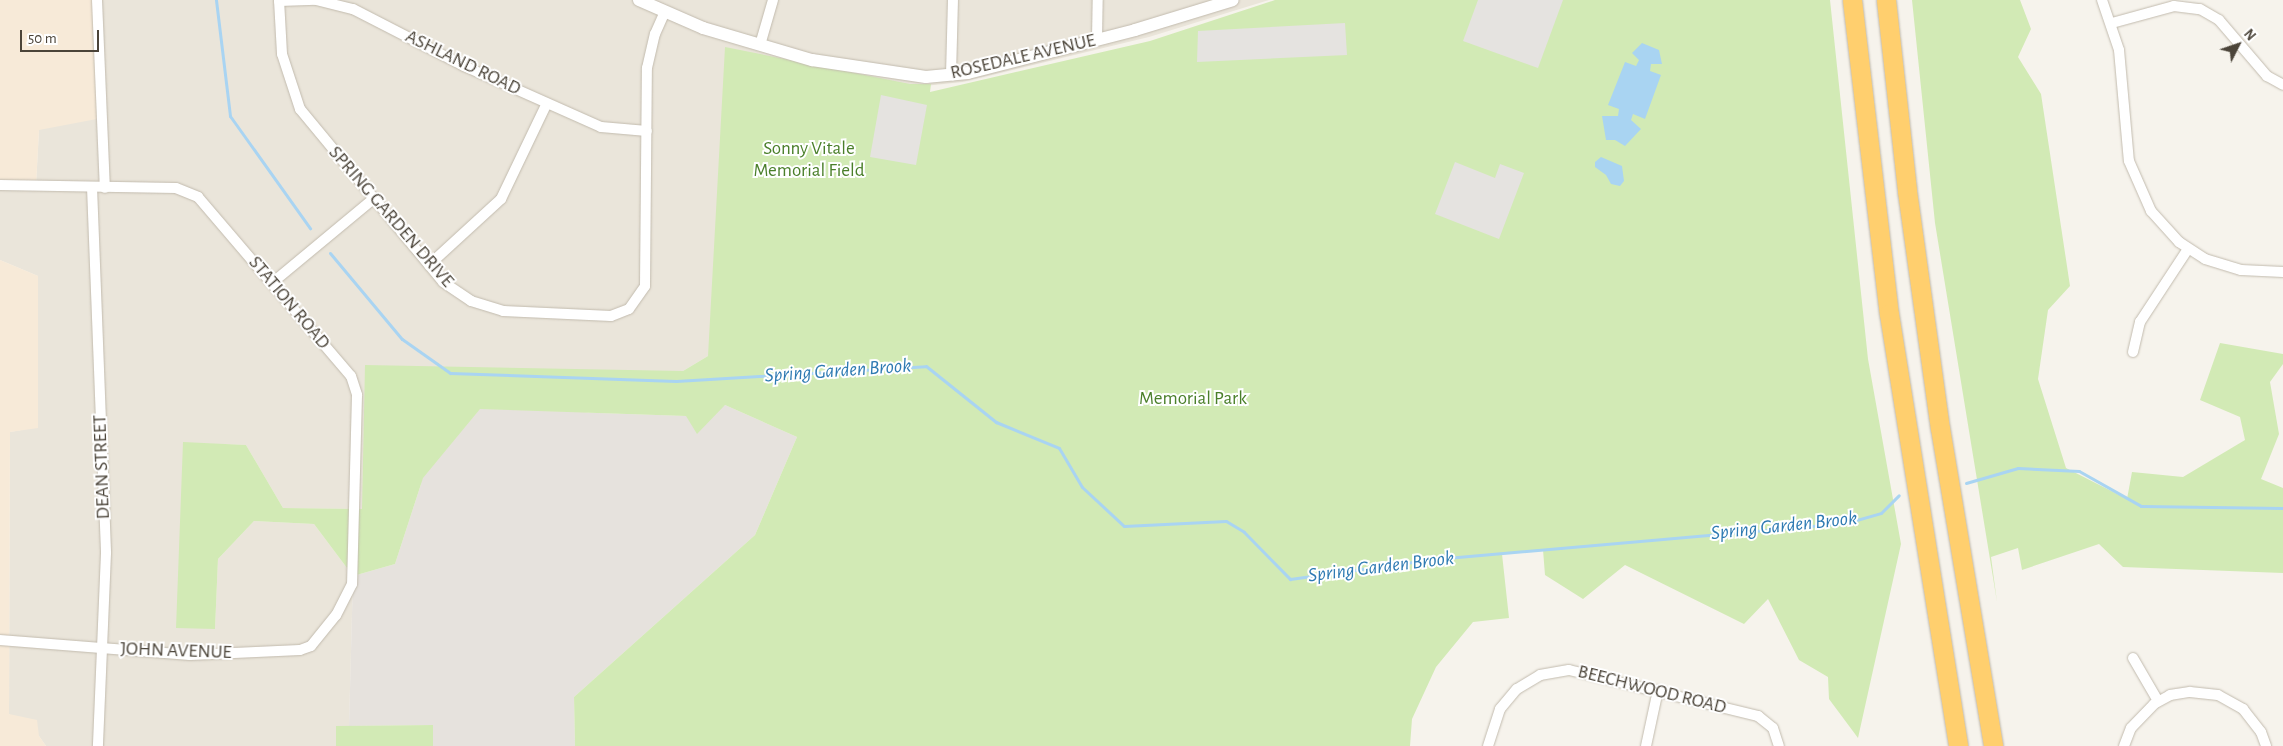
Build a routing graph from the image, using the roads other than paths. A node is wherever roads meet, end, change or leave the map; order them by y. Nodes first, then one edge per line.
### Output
1 (97, 0) edge
2 (279, 0) edge
3 (639, 0) edge
4 (773, 0) edge
5 (953, 0) edge
6 (1098, 0) edge
7 (1233, 0) edge
8 (1852, 0) edge
9 (1886, 0) edge
10 (2102, 0) edge
11 (665, 12) junction
12 (2112, 23) junction
13 (1097, 39) junction
14 (760, 45) junction
15 (951, 76) junction
16 (2283, 85) edge
17 (547, 104) junction
18 (647, 131) junction
19 (0, 185) edge
20 (92, 188) junction
21 (105, 188) junction
22 (373, 199) junction
23 (2188, 249) junction
24 (429, 265) junction
25 (2283, 272) edge
26 (272, 283) junction
27 (2134, 352) dead end
28 (336, 615) joint
29 (0, 640) edge
30 (101, 648) junction
31 (2133, 658) dead end
32 (1658, 690) junction
33 (2158, 701) junction
34 (98, 746) edge
35 (1488, 746) edge
36 (1646, 746) edge
37 (1779, 746) edge
38 (1958, 746) edge
39 (1993, 746) edge
40 (2124, 746) edge
41 (2266, 746) edge

1 - 21 street
2 - 17 street, ASHLAND ROAD
2 - 22 street, SPRING GARDEN DRIVE
3 - 11 street, ROSEDALE AVENUE
4 - 14 street
5 - 15 street
6 - 13 street
7 - 13 street, ROSEDALE AVENUE
8 - 38 highway
9 - 39 highway
10 - 12 street
11 - 14 street, ROSEDALE AVENUE
11 - 18 street, SPRING GARDEN DRIVE
12 - 16 street
12 - 23 street
13 - 15 street, ROSEDALE AVENUE
14 - 15 street, ROSEDALE AVENUE
17 - 18 street, ASHLAND ROAD
17 - 24 street
18 - 24 street, SPRING GARDEN DRIVE
19 - 20 street, STATION ROAD
20 - 21 street, STATION ROAD
20 - 30 street, DEAN STREET
21 - 26 street, STATION ROAD
22 - 24 street, SPRING GARDEN DRIVE
22 - 26 street
23 - 25 street
23 - 27 street
26 - 28 street, STATION ROAD
28 - 30 street, JOHN AVENUE
29 - 30 street, JOHN AVENUE
30 - 34 street, DEAN STREET
31 - 33 street
32 - 35 street, BEECHWOOD ROAD
32 - 36 street
32 - 37 street, BEECHWOOD ROAD
33 - 40 street
33 - 41 street

